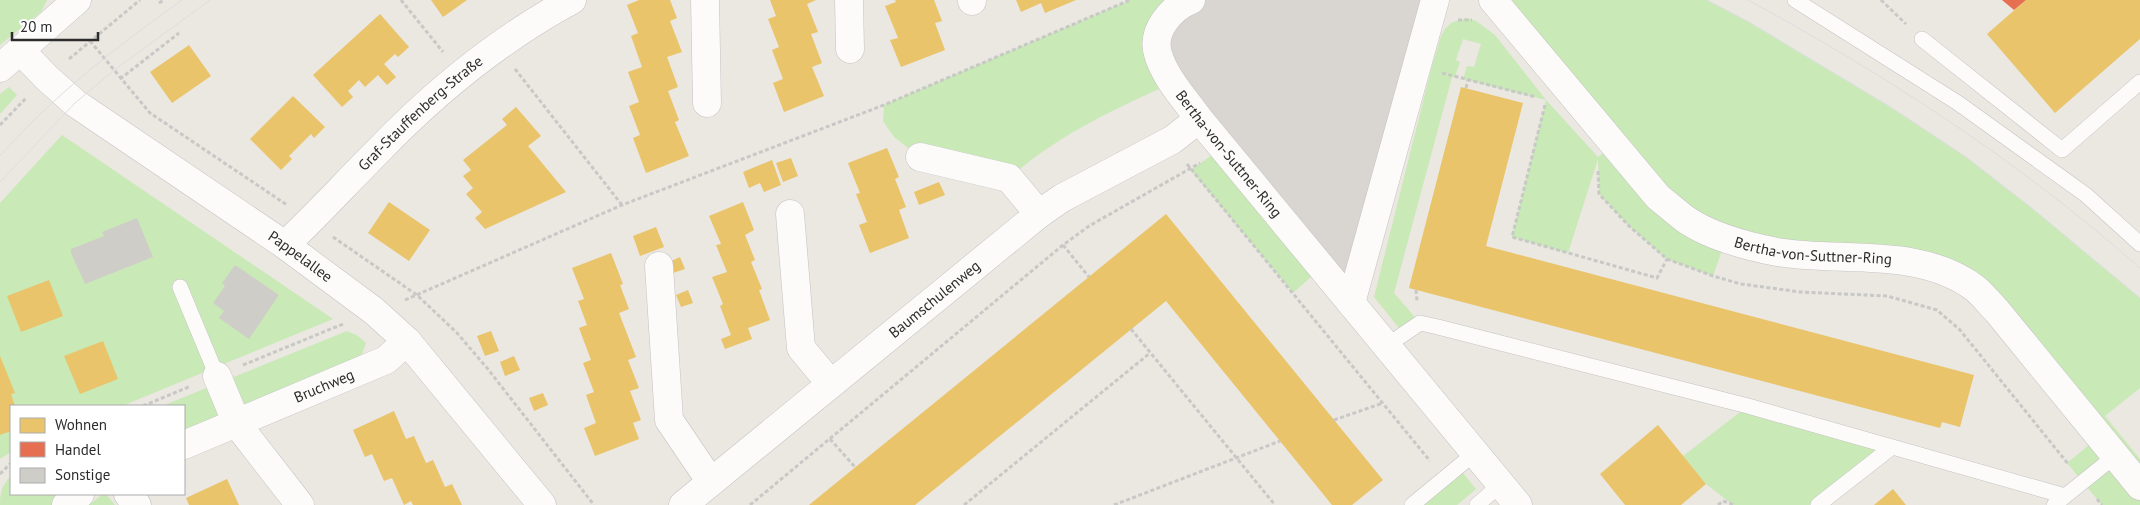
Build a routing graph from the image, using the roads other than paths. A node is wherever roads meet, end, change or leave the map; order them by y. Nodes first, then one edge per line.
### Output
1 (77, 0) edge
2 (572, 0) edge
3 (705, 0) edge
4 (849, 0) edge
5 (1191, 0) edge
6 (1435, 0) edge
7 (1493, 0) edge
8 (1795, 0) edge
9 (1922, 39) road end
10 (850, 49) dead end
11 (20, 50) junction
12 (0, 68) edge
13 (2140, 82) edge
14 (707, 103) dead end
15 (1199, 119) junction
16 (920, 157) dead end
17 (790, 214) dead end
18 (1039, 214) junction
19 (2140, 244) edge
20 (285, 245) junction
21 (659, 266) dead end
22 (180, 287) dead end
23 (1351, 303) junction
24 (407, 340) junction
25 (1386, 346) junction
26 (217, 376) joint
27 (831, 384) junction
28 (237, 424) junction
29 (185, 445) edge
30 (1892, 447) junction
31 (1476, 453) junction
32 (2115, 456) junction
33 (711, 482) junction
34 (1500, 484) junction
35 (2140, 486) edge
36 (79, 495) edge
37 (129, 495) edge
38 (2060, 501) edge
39 (66, 505) edge
40 (137, 505) edge
41 (300, 505) edge
42 (542, 505) edge
43 (683, 505) edge
44 (1412, 505) edge
45 (1477, 505) edge
46 (1518, 505) edge
47 (1818, 505) edge

1 - 11 street
2 - 20 street, Graf-Stauffenberg-Straße
3 - 14 street
4 - 10 street
5 - 15 street, Bertha-von-Suttner-Ring
6 - 23 street
7 - 32 street, Bertha-von-Suttner-Ring
8 - 19 lane
9 - 13 lane
11 - 12 street
11 - 20 street, Pappelallee
15 - 18 street, Baumschulenweg
15 - 23 street, Bertha-von-Suttner-Ring
16 - 18 street
17 - 27 street
18 - 27 street, Baumschulenweg
20 - 24 street, Pappelallee
21 - 33 street
22 - 26 lane
23 - 25 street, Bertha-von-Suttner-Ring
24 - 28 street, Bruchweg
24 - 42 street, Pappelallee
25 - 30 lane
25 - 31 street, Bertha-von-Suttner-Ring
26 - 28 street
27 - 33 street, Baumschulenweg
28 - 29 street, Bruchweg
28 - 41 street
30 - 38 lane
30 - 47 lane
31 - 34 street, Bertha-von-Suttner-Ring
31 - 44 lane
32 - 35 street, Bertha-von-Suttner-Ring
32 - 38 lane
33 - 43 street, Baumschulenweg
34 - 45 lane
34 - 46 street, Bertha-von-Suttner-Ring
36 - 39 street
37 - 40 street

